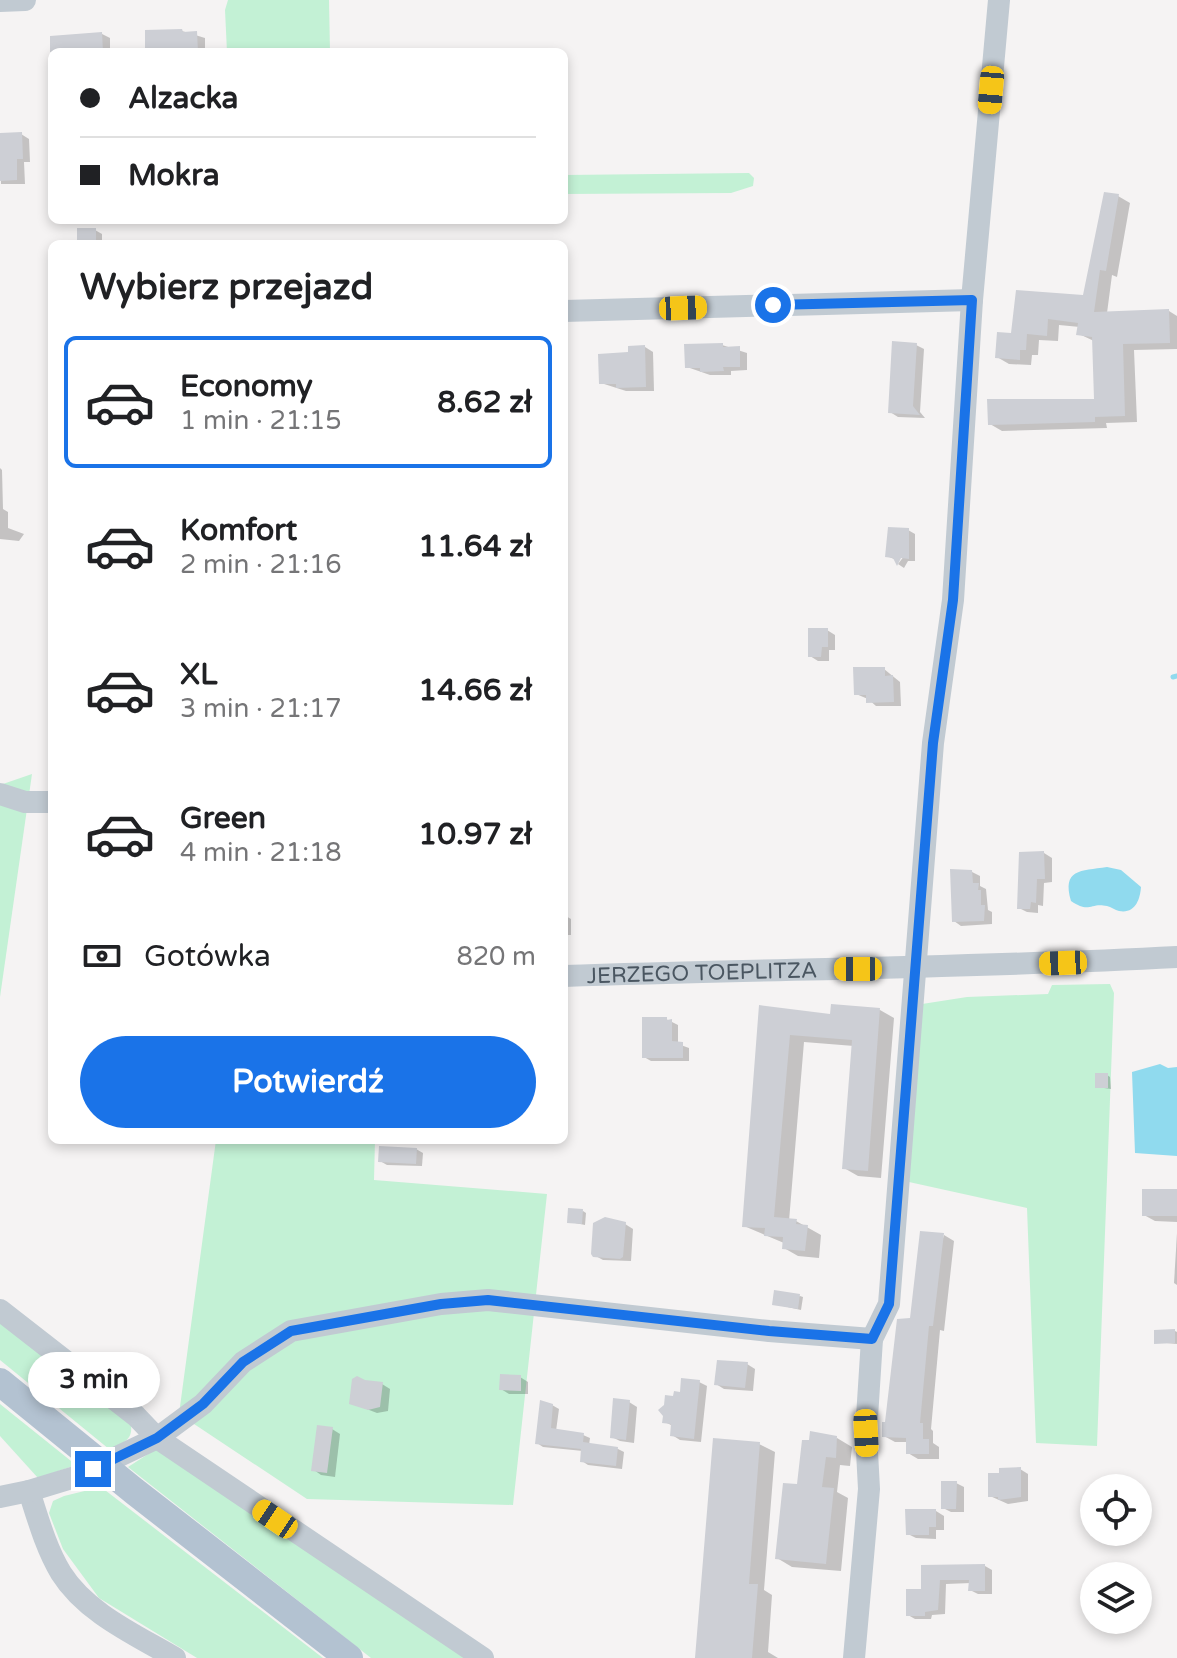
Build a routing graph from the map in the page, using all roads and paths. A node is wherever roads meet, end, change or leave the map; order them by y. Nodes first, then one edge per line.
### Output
1 (25, 0) edge
2 (999, 0) edge
3 (0, 1) edge
4 (972, 300) junction
5 (568, 311) edge
6 (0, 794) edge
7 (48, 802) edge
8 (1177, 957) edge
9 (916, 969) junction
10 (568, 976) edge
11 (0, 1310) edge
12 (872, 1339) junction
13 (0, 1382) edge
14 (157, 1438) junction
15 (29, 1491) junction
16 (0, 1497) edge
17 (175, 1658) edge
18 (349, 1658) edge
19 (483, 1658) edge
20 (854, 1658) edge

1 - 3 street
2 - 4 street
4 - 5 street
4 - 9 street
6 - 7 street
8 - 9 street, JERZEGO TOEPLITZA
9 - 10 street, JERZEGO TOEPLITZA
9 - 12 street
11 - 14 street
12 - 14 street
12 - 20 street
13 - 18 main road
14 - 15 street
14 - 19 street
15 - 16 street
15 - 17 street

